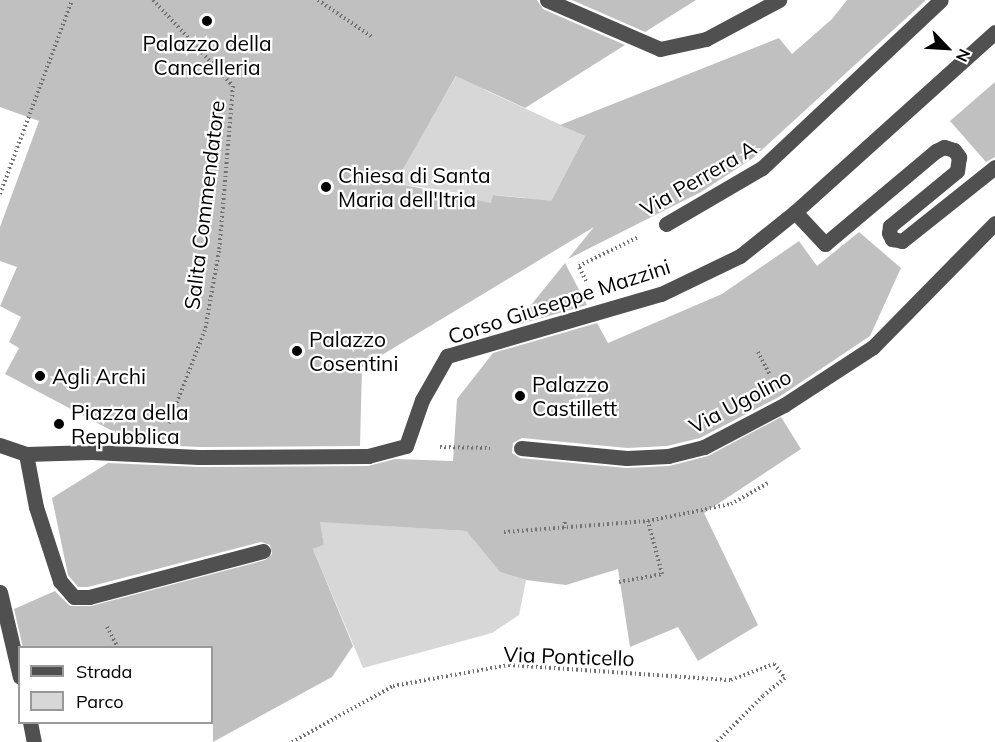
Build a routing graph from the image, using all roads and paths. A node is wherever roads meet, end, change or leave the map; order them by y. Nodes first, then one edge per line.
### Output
1 (72, 0) edge
2 (153, 0) edge
3 (318, 0) edge
4 (547, 0) edge
5 (780, 0) edge
6 (941, 0) edge
7 (995, 32) edge
8 (372, 37) dead end
9 (995, 167) edge
10 (0, 194) edge
11 (795, 212) junction
12 (995, 223) edge
13 (666, 224) joint
14 (601, 312) junction
15 (168, 426) dead end
16 (0, 445) edge
17 (406, 446) junction
18 (520, 448) joint
19 (26, 454) junction
20 (768, 483) dead end
21 (565, 520) dead end
22 (648, 521) junction
23 (564, 528) junction
24 (504, 532) dead end
25 (263, 551) dead end
26 (619, 582) dead end
27 (0, 592) edge
28 (18, 668) edge
29 (30, 724) edge
30 (34, 742) edge
31 (292, 742) edge
32 (717, 742) edge

1 - 10 path
2 - 15 path, Salita Commendatore
3 - 8 path
4 - 5 street
6 - 13 street, Via Perrera A
7 - 11 street, Corso Giuseppe Mazzini
9 - 11 street
11 - 14 street, Corso Giuseppe Mazzini
12 - 18 street, Via Ugolino
13 - 14 path, Via Perrera A
14 - 17 street, Corso Giuseppe Mazzini
16 - 19 street
17 - 18 path
17 - 19 street
19 - 25 street
20 - 22 path
21 - 23 path
22 - 23 path
22 - 26 path
23 - 24 path
27 - 28 street
29 - 30 street
31 - 32 path, Via Ponticello

